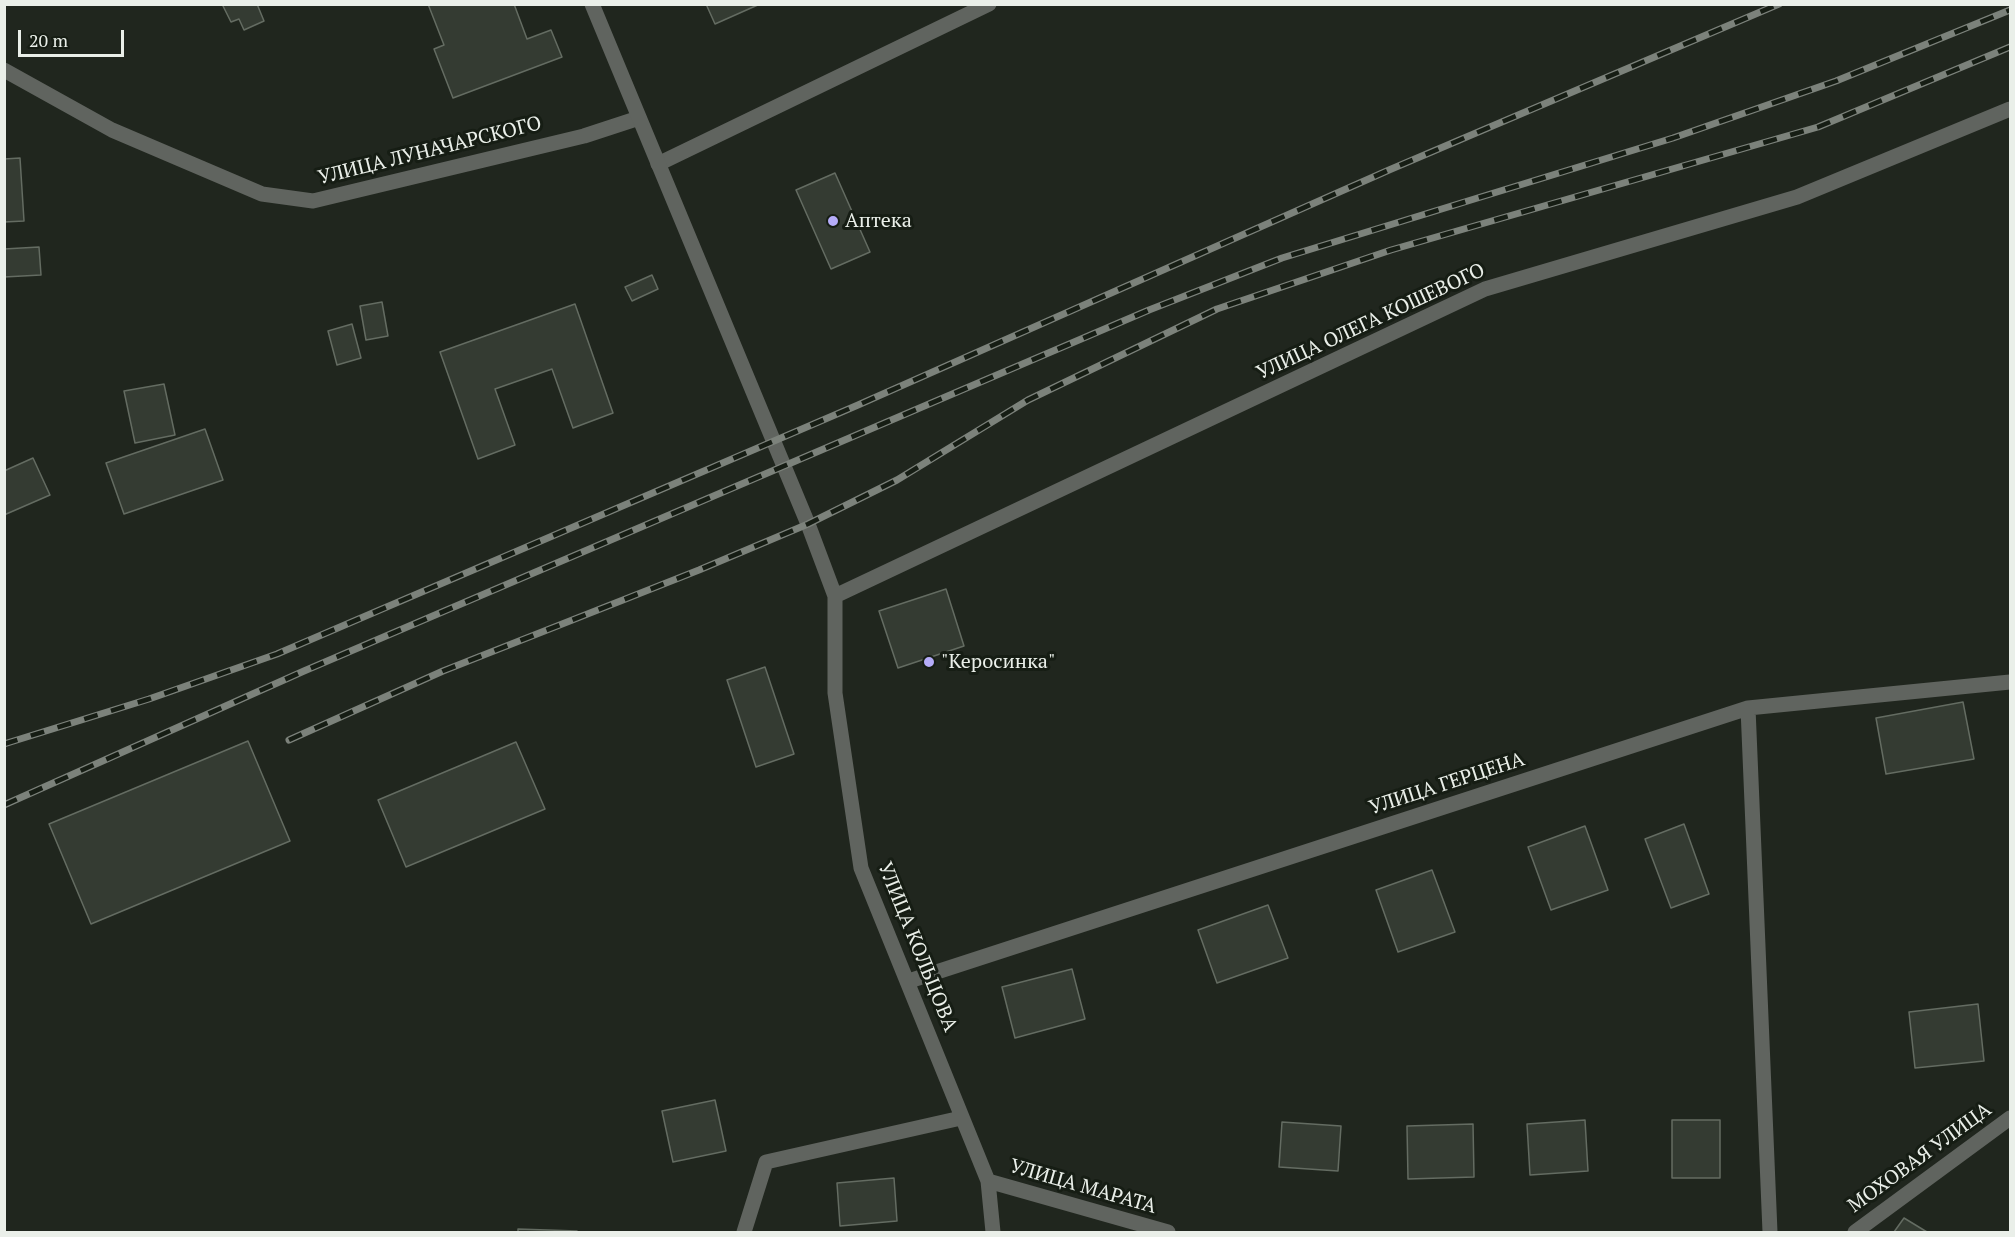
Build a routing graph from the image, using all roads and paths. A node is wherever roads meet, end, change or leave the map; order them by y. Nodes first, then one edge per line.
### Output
1 (592, 4) edge
2 (989, 4) edge
3 (4, 70) edge
4 (2010, 110) edge
5 (639, 118) junction
6 (658, 164) junction
7 (835, 596) junction
8 (2010, 682) edge
9 (1748, 708) junction
10 (909, 981) junction
11 (961, 1118) junction
12 (2010, 1118) edge
13 (988, 1181) junction
14 (744, 1233) edge
15 (993, 1233) edge
16 (1168, 1233) edge
17 (1770, 1233) edge
18 (1855, 1233) edge

1 - 5 street
2 - 6 street
3 - 5 street, УЛИЦА ЛУНАЧАРСКОГО
4 - 7 street, УЛИЦА ОЛЕГА КОШЕВОГО
5 - 6 street
6 - 7 street
7 - 10 street, УЛИЦА КОЛЬЦОВА
8 - 9 street, УЛИЦА ГЕРЦЕНА
9 - 10 street, УЛИЦА ГЕРЦЕНА
9 - 17 street
10 - 11 street, УЛИЦА КОЛЬЦОВА
11 - 13 street, УЛИЦА КОЛЬЦОВА
11 - 14 street
12 - 18 street, МОХОВАЯ УЛИЦА
13 - 15 street, УЛИЦА КОЛЬЦОВА
13 - 16 street, УЛИЦА МАРАТА

